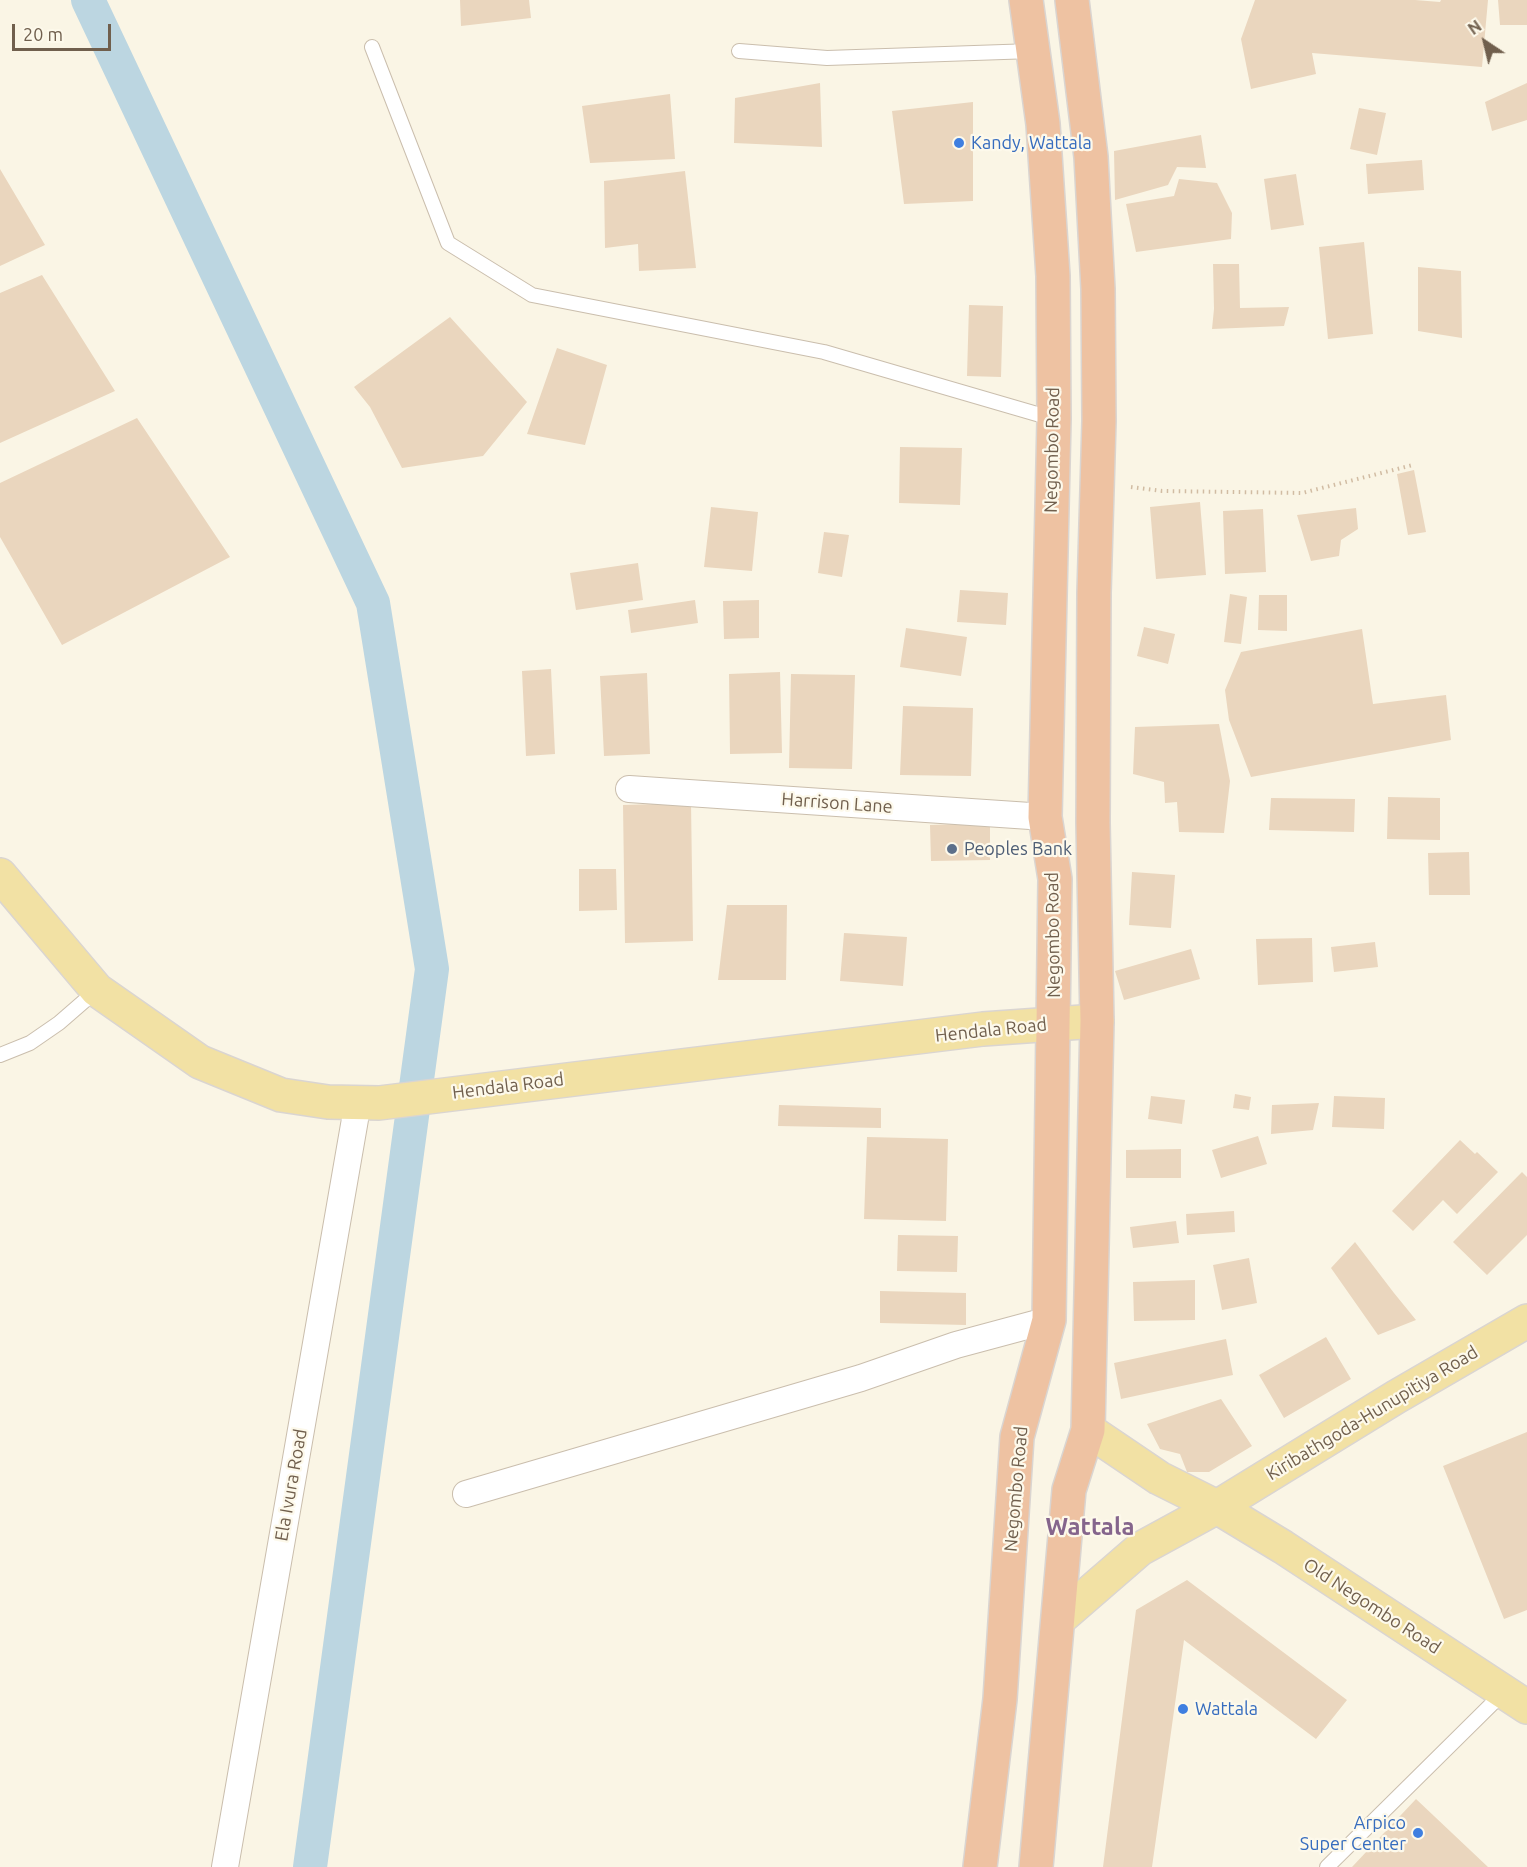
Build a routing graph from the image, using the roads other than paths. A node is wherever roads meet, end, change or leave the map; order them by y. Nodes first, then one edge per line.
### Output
1 (1026, 0) edge
2 (1072, 0) edge
3 (372, 47) dead end
4 (739, 51) dead end
5 (1033, 51) junction
6 (1054, 418) junction
7 (629, 789) dead end
8 (1045, 817) junction
9 (0, 875) edge
10 (97, 990) junction
11 (1097, 1021) junction
12 (1054, 1024) junction
13 (0, 1055) edge
14 (369, 1102) junction
15 (1049, 1320) junction
16 (1527, 1321) edge
17 (1088, 1430) junction
18 (466, 1494) dead end
19 (1216, 1507) junction
20 (1058, 1620) junction
21 (1515, 1699) edge
22 (225, 1867) edge
23 (980, 1867) edge
24 (1036, 1867) edge
25 (1327, 1867) edge

1 - 5 highway, Negombo Road
2 - 11 highway
3 - 6 lane
4 - 5 lane
5 - 6 highway, Negombo Road
6 - 8 highway, Negombo Road
7 - 8 street, Harrison Lane
8 - 12 highway, Negombo Road
9 - 10 main road, Hendala Road
10 - 13 lane
10 - 14 main road, Hendala Road
11 - 12 main road, Hendala Road
11 - 17 highway
12 - 14 main road, Hendala Road
12 - 15 highway, Negombo Road
14 - 22 street, Ela Ivura Road
15 - 18 street
15 - 23 highway, Negombo Road
16 - 19 main road, Kiribathgoda-Hunupitiya Road
17 - 19 main road, Old Negombo Road
17 - 20 highway
19 - 20 main road, Kiribathgoda-Hunupitiya Road
19 - 21 main road, Old Negombo Road
20 - 24 highway
21 - 25 lane

